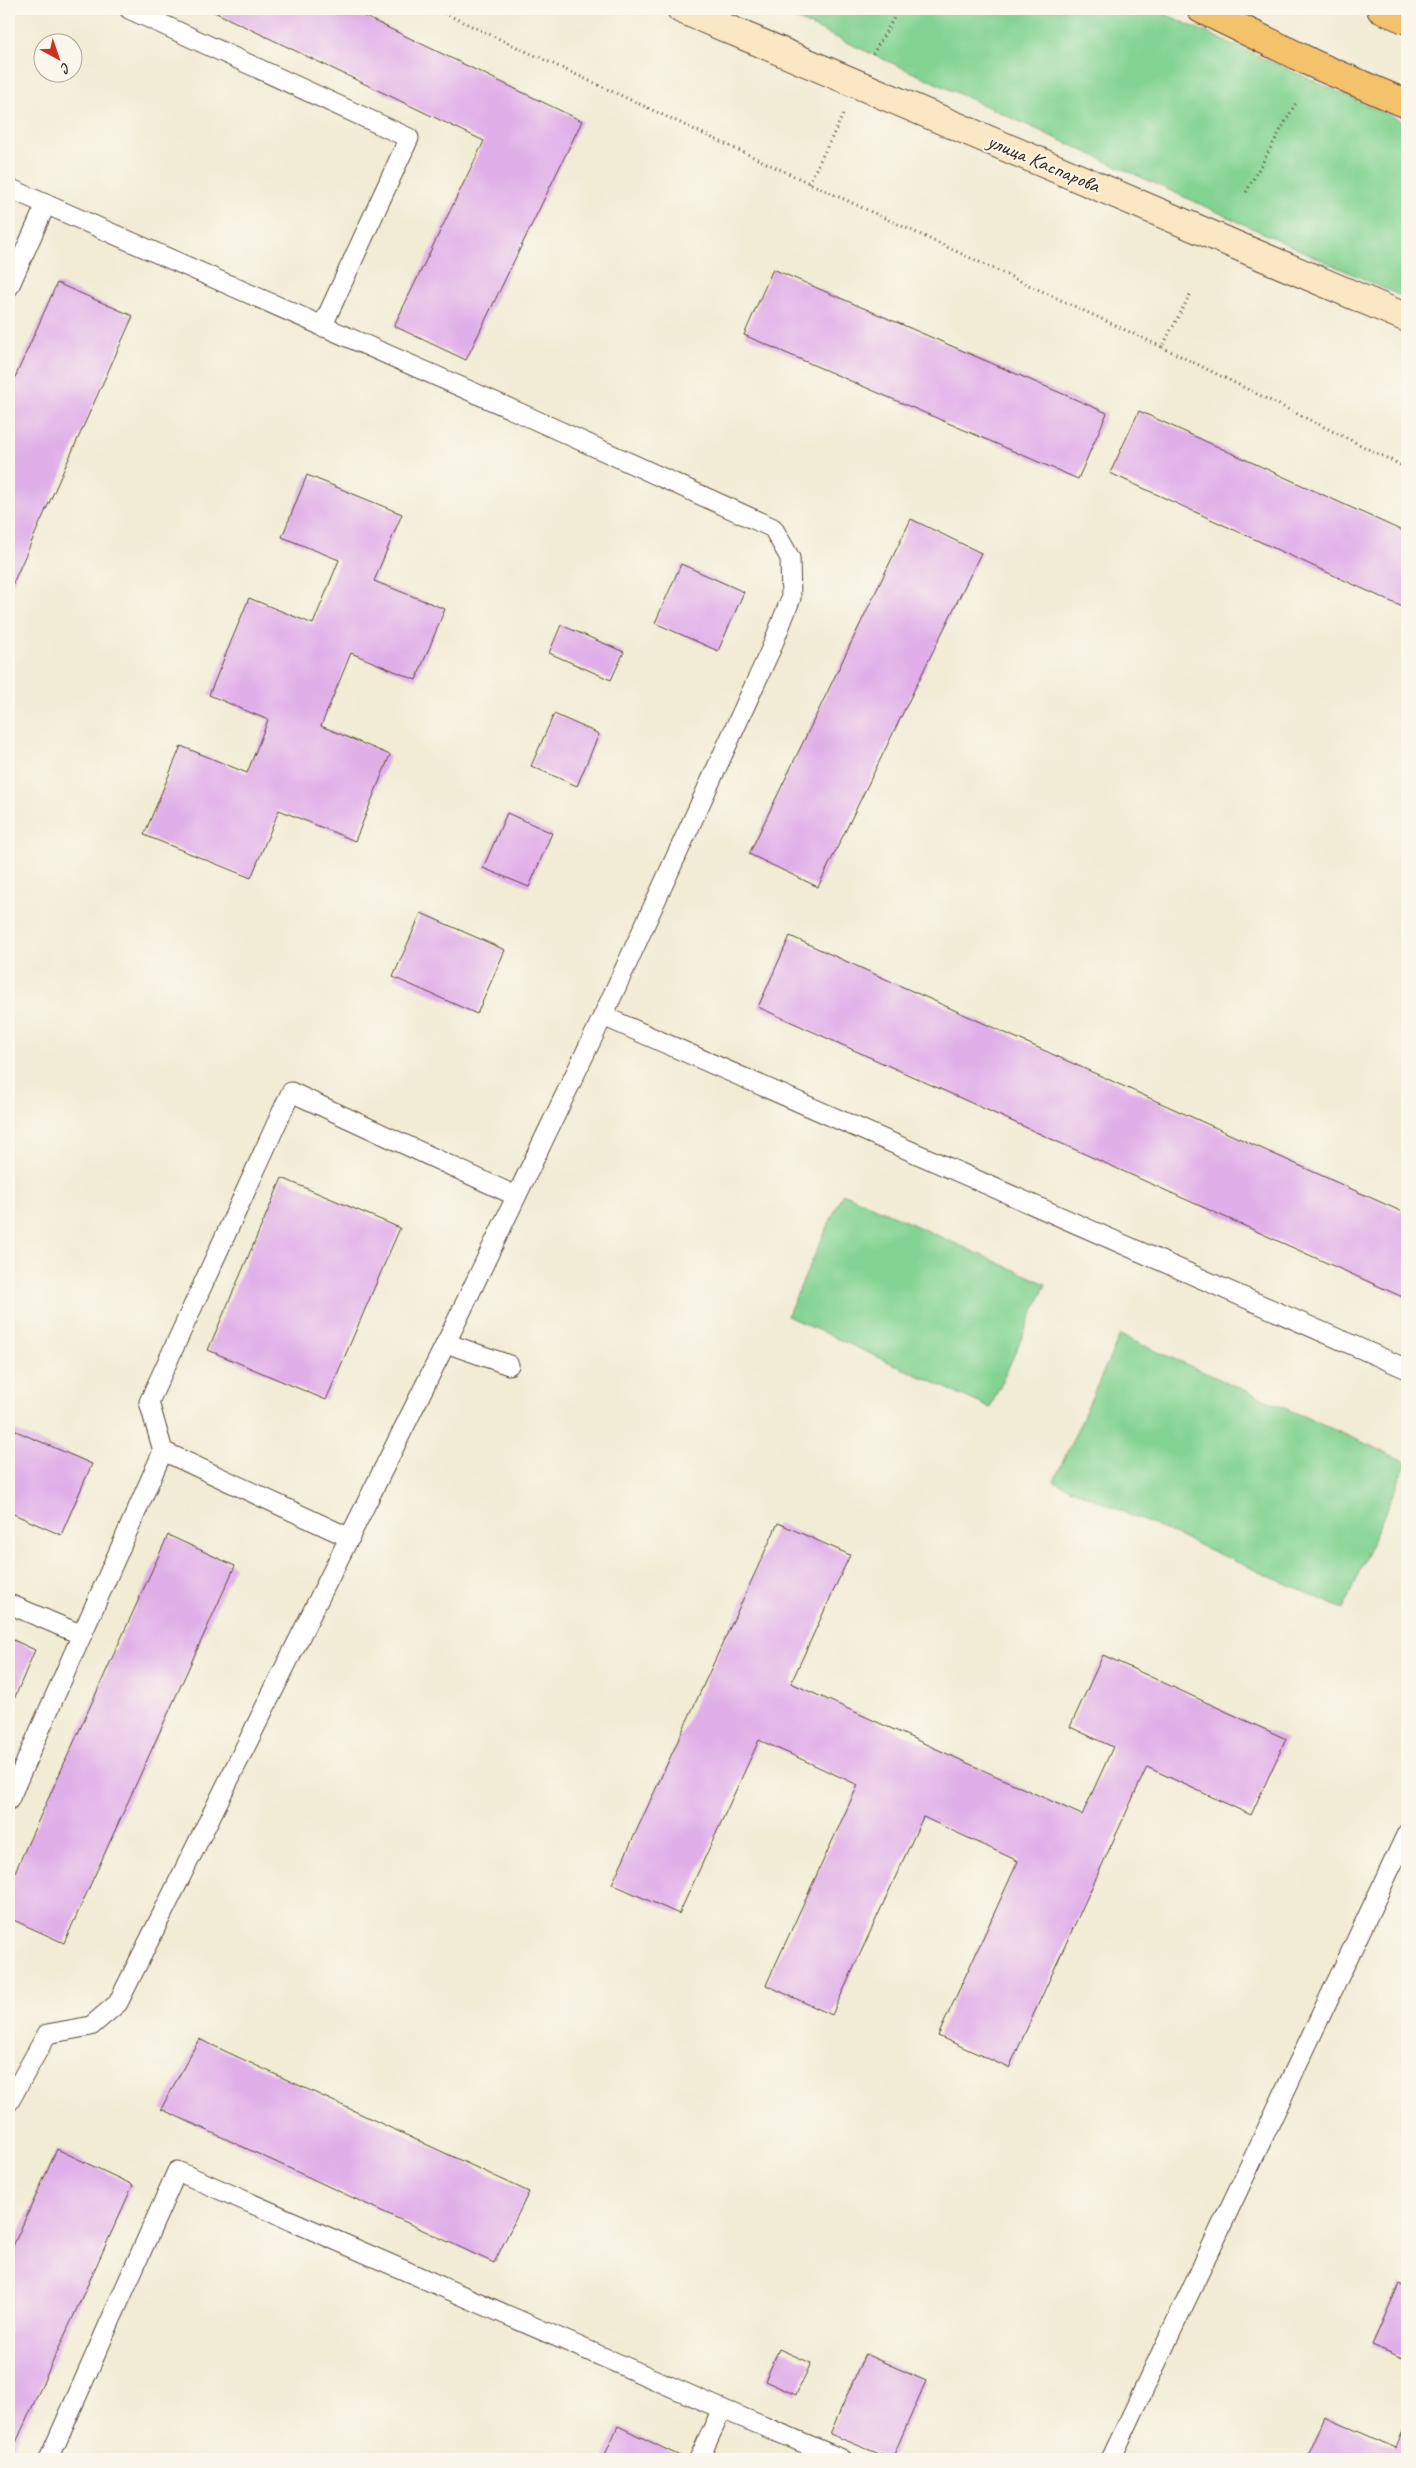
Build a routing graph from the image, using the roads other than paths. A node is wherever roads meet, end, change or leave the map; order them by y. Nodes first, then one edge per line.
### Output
1 (129, 9) edge
2 (681, 9) edge
3 (1201, 9) edge
4 (1381, 9) edge
5 (1407, 20) edge
6 (1407, 104) edge
7 (9, 188) edge
8 (46, 204) junction
9 (9, 286) edge
10 (1407, 318) edge
11 (322, 326) junction
12 (603, 1016) junction
13 (516, 1196) junction
14 (446, 1343) junction
15 (509, 1364) dead end
16 (1407, 1369) edge
17 (163, 1451) junction
18 (350, 1538) junction
19 (9, 1604) edge
20 (82, 1636) junction
21 (9, 1800) edge
22 (1407, 1833) edge
23 (9, 2102) edge
24 (722, 2409) junction
25 (49, 2459) edge
26 (700, 2459) edge
27 (842, 2459) edge
28 (1111, 2459) edge

1 - 11 lane
2 - 10 street, улица Каспарова
3 - 6 main road
4 - 5 main road
7 - 8 lane
8 - 9 lane
8 - 11 lane
11 - 12 lane
12 - 13 lane
12 - 16 lane
13 - 14 lane
13 - 17 lane
14 - 15 lane
14 - 18 lane
17 - 18 lane
17 - 20 lane
18 - 23 lane
19 - 20 lane
20 - 21 lane
22 - 28 lane
24 - 25 lane
24 - 26 lane
24 - 27 lane

